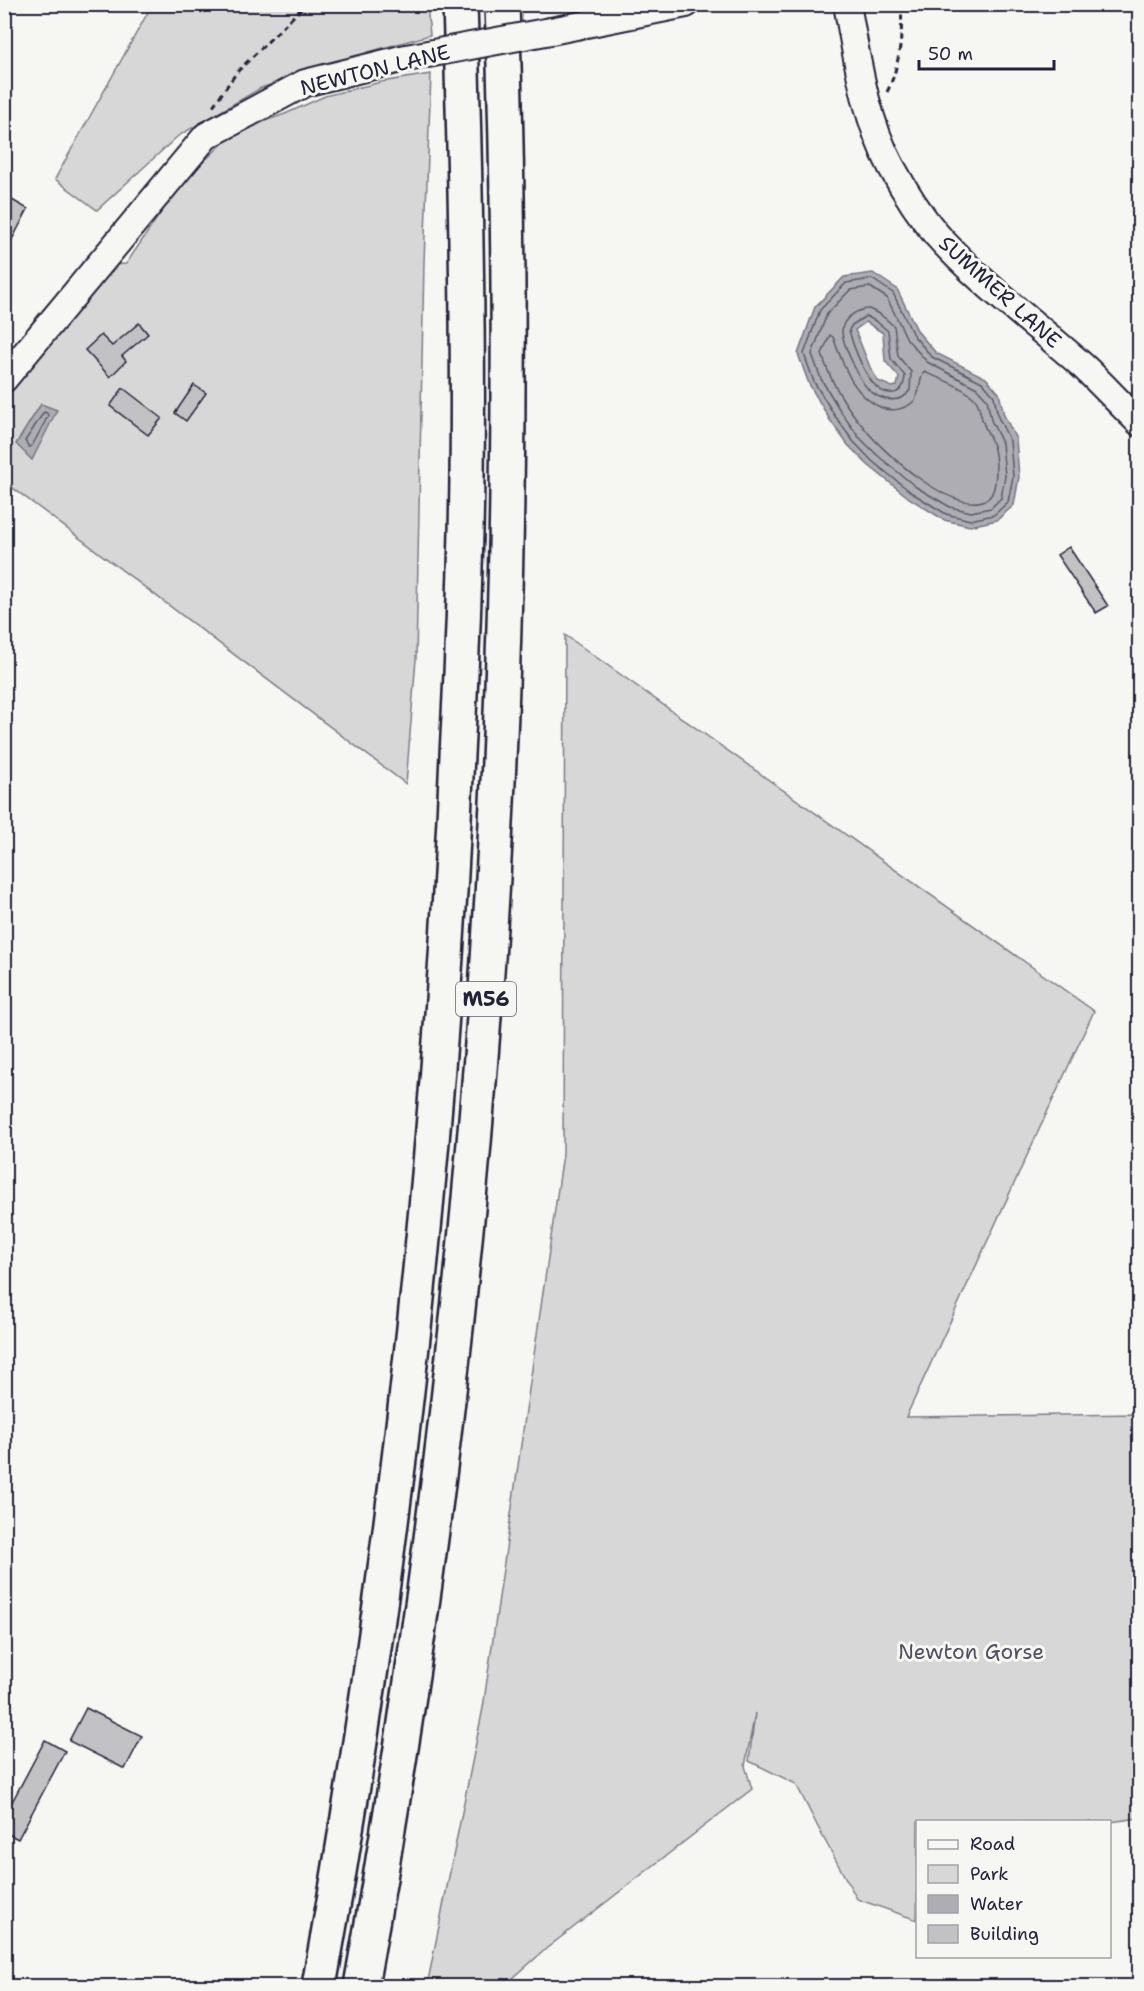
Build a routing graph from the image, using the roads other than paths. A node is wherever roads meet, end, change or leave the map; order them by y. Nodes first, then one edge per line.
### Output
1 (460, 4) edge
2 (502, 4) edge
3 (686, 4) edge
4 (847, 4) edge
5 (4, 379) edge
6 (1140, 423) edge
7 (319, 1986) edge
8 (361, 1986) edge

1 - 7 highway, M56
2 - 8 highway, M56
3 - 5 street, NEWTON LANE, bridge
4 - 6 street, SUMMER LANE

